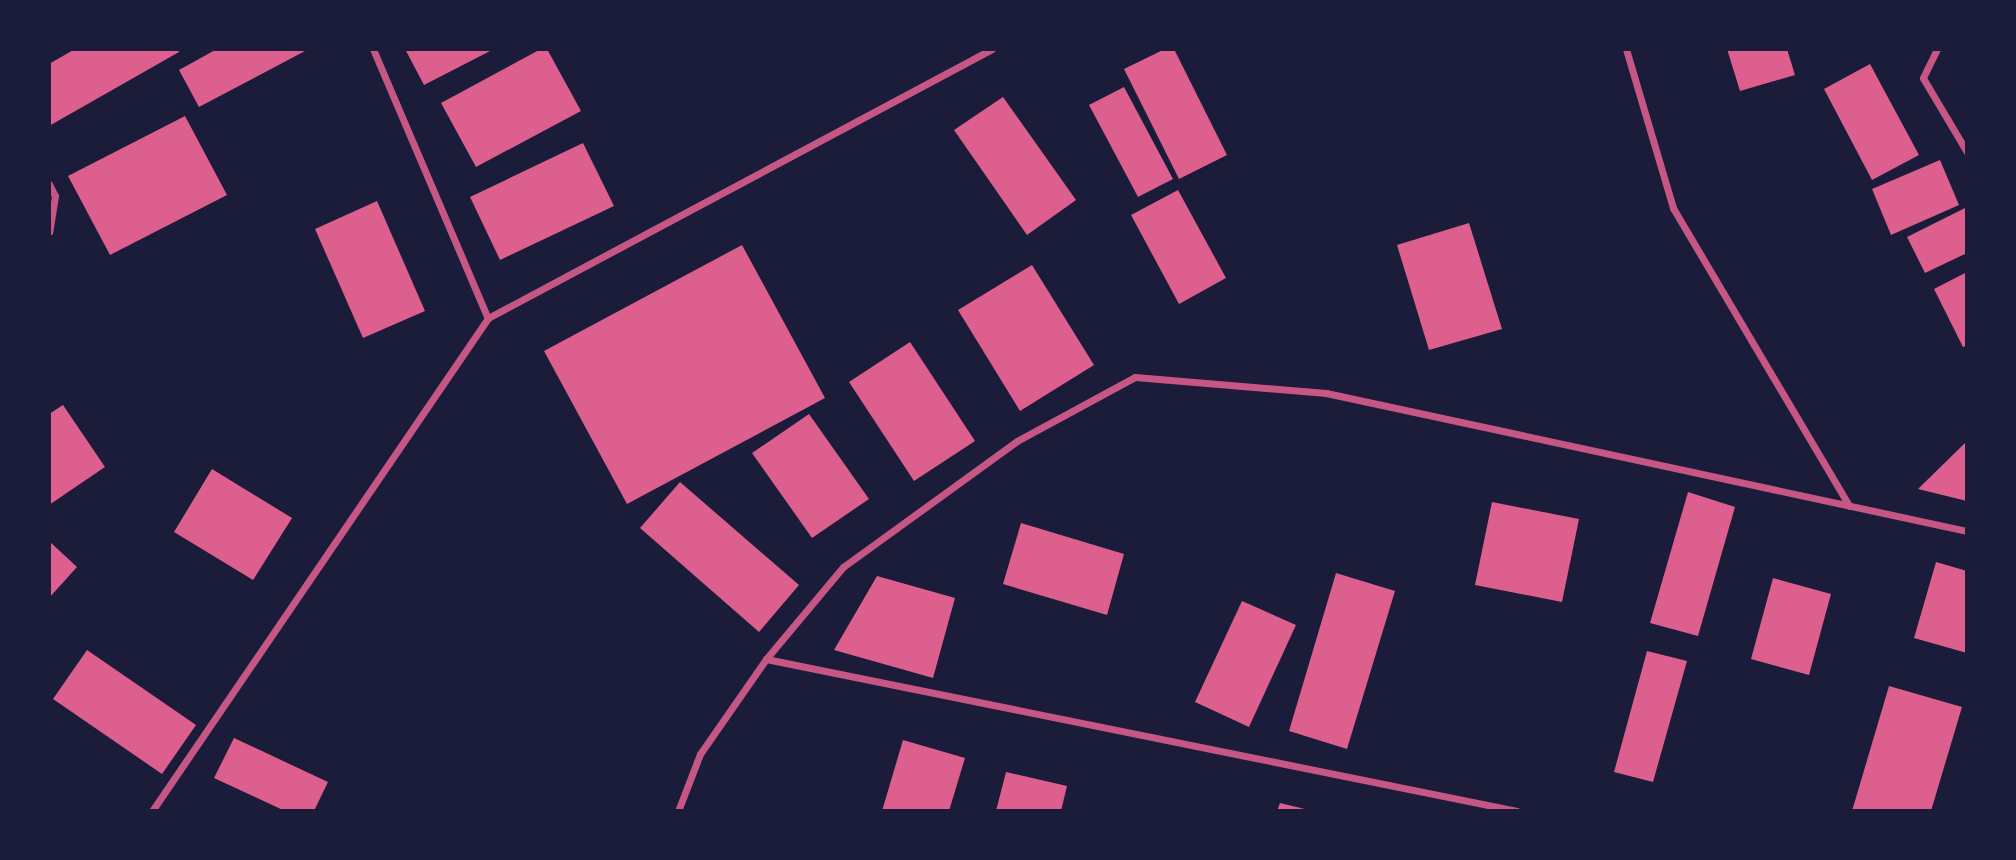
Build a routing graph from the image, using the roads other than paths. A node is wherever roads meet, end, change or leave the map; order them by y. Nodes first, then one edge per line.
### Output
1 (373, 49) edge
2 (992, 49) edge
3 (1626, 49) edge
4 (1937, 49) edge
5 (1967, 152) edge
6 (49, 184) edge
7 (49, 232) edge
8 (488, 318) junction
9 (1849, 506) junction
10 (1967, 531) edge
11 (766, 659) junction
12 (152, 811) edge
13 (678, 811) edge
14 (1517, 811) edge

1 - 8 street
2 - 8 street
3 - 9 street
4 - 5 street
6 - 7 street
8 - 12 street
9 - 10 street
9 - 11 street
11 - 13 street
11 - 14 street

